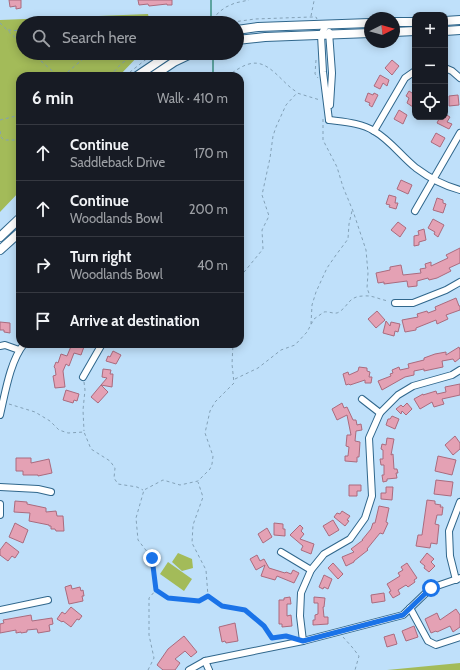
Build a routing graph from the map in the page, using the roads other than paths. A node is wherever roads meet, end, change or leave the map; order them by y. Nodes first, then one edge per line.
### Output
1 (460, 20) edge
2 (448, 21) edge
3 (400, 22) edge
4 (412, 22) edge
5 (364, 23) edge
6 (326, 25) junction
7 (244, 29) edge
8 (460, 30) edge
9 (412, 31) edge
10 (448, 31) edge
11 (400, 32) edge
12 (364, 33) edge
13 (321, 35) junction
14 (330, 35) junction
15 (244, 39) edge
16 (161, 60) edge
17 (178, 60) edge
18 (448, 69) edge
19 (144, 72) edge
20 (159, 72) edge
21 (412, 73) edge
22 (460, 78) edge
23 (326, 119) junction
24 (374, 131) junction
25 (460, 133) edge
26 (433, 179) junction
27 (460, 190) edge
28 (415, 211) dead end
29 (16, 222) edge
30 (16, 236) edge
31 (0, 237) edge
32 (0, 250) edge
33 (460, 282) edge
34 (395, 303) road end
35 (0, 346) edge
36 (100, 348) edge
37 (19, 350) joint
38 (460, 370) edge
39 (83, 378) road end
40 (362, 399) dead end
41 (380, 413) junction
42 (0, 416) edge
43 (0, 487) edge
44 (51, 492) dead end
45 (460, 502) edge
46 (0, 504) edge
47 (0, 515) edge
48 (281, 552) dead end
49 (311, 570) junction
50 (458, 579) edge
51 (48, 600) dead end
52 (410, 608) junction
53 (0, 610) edge
54 (460, 637) edge
55 (303, 641) junction
56 (205, 661) junction
57 (189, 670) edge
58 (209, 670) edge

1 - 2 street
3 - 4 street
5 - 6 street
6 - 7 street
6 - 13 street
6 - 14 street
8 - 10 street
9 - 11 street
12 - 14 street
13 - 14 street
13 - 15 street
13 - 23 street
14 - 23 street
16 - 19 street
17 - 20 street
18 - 22 street
21 - 24 street
23 - 24 street
24 - 26 street
25 - 26 street
26 - 27 street
26 - 28 street
29 - 31 street
30 - 32 street
33 - 34 street
35 - 37 street
36 - 39 street
37 - 42 street
38 - 41 street
40 - 41 street
41 - 49 street
43 - 44 street
45 - 50 street
46 - 47 street
48 - 49 street
49 - 55 street
50 - 52 street
51 - 53 street
52 - 54 street
52 - 55 street
55 - 56 street
56 - 57 street
56 - 58 street

